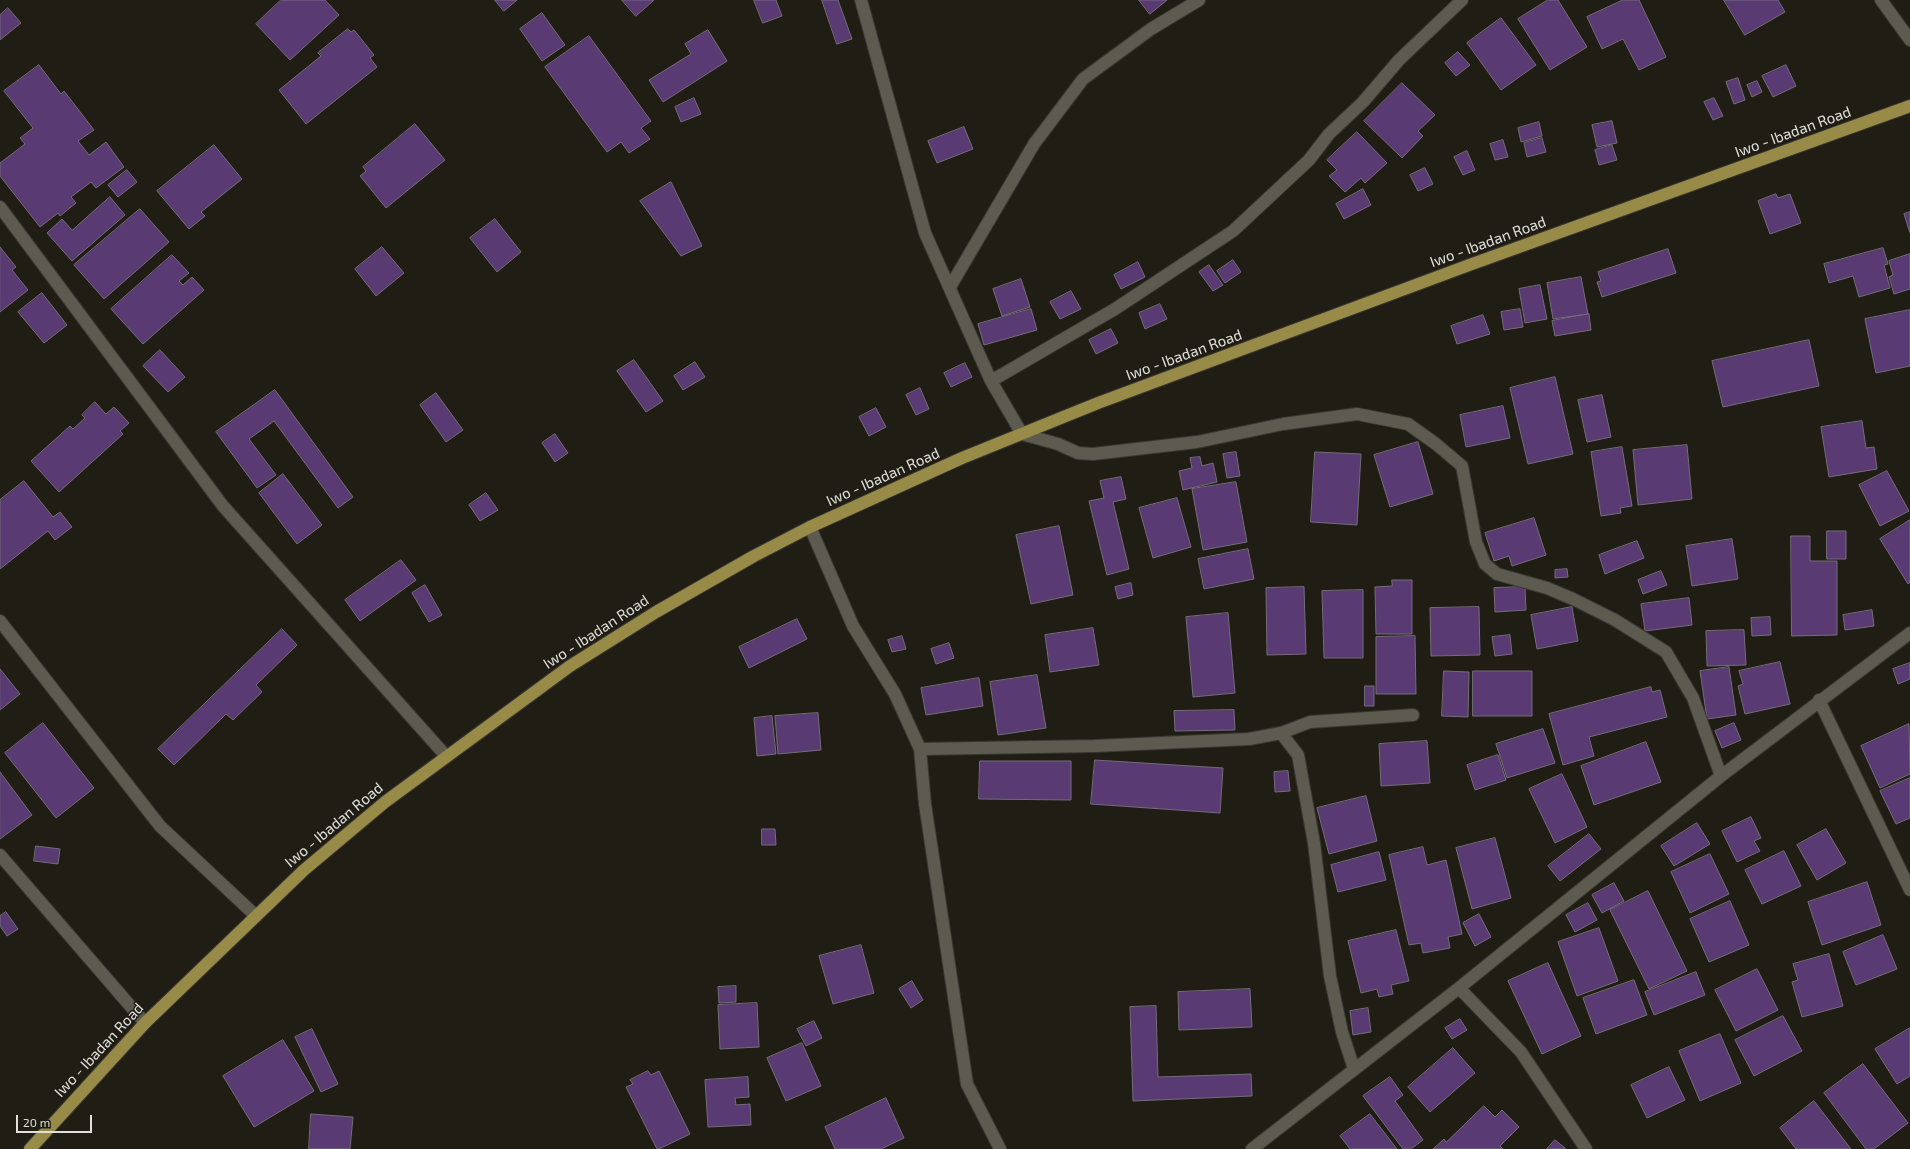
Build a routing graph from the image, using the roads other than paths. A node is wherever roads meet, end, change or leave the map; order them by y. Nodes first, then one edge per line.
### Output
1 (861, 0) edge
2 (1199, 0) edge
3 (1462, 0) edge
4 (1882, 0) edge
5 (1910, 40) edge
6 (1910, 106) edge
7 (0, 207) edge
8 (950, 287) junction
9 (991, 381) junction
10 (1022, 434) junction
11 (810, 527) junction
12 (0, 621) edge
13 (1910, 633) edge
14 (1819, 700) junction
15 (1413, 716) dead end
16 (1281, 733) junction
17 (920, 749) junction
18 (446, 756) junction
19 (1721, 776) junction
20 (0, 855) edge
21 (1910, 890) edge
22 (256, 916) junction
23 (1459, 988) junction
24 (145, 1023) junction
25 (1354, 1069) junction
26 (30, 1149) edge
27 (1000, 1149) edge
28 (1252, 1149) edge
29 (1586, 1149) edge

1 - 8 street
2 - 8 street
3 - 9 street
4 - 5 street
6 - 10 main road, Iwo - Ibadan Road
7 - 18 street
8 - 9 street
9 - 10 street
10 - 11 main road, Iwo - Ibadan Road
10 - 19 street
11 - 17 street
11 - 18 main road, Iwo - Ibadan Road
12 - 22 street
13 - 14 street
14 - 19 street
14 - 21 street
15 - 16 street
16 - 17 street
16 - 25 street
17 - 27 street
18 - 22 main road, Iwo - Ibadan Road
19 - 23 street
20 - 24 street
22 - 24 main road, Iwo - Ibadan Road
23 - 25 street
23 - 29 street
24 - 26 main road, Iwo - Ibadan Road
25 - 28 street

